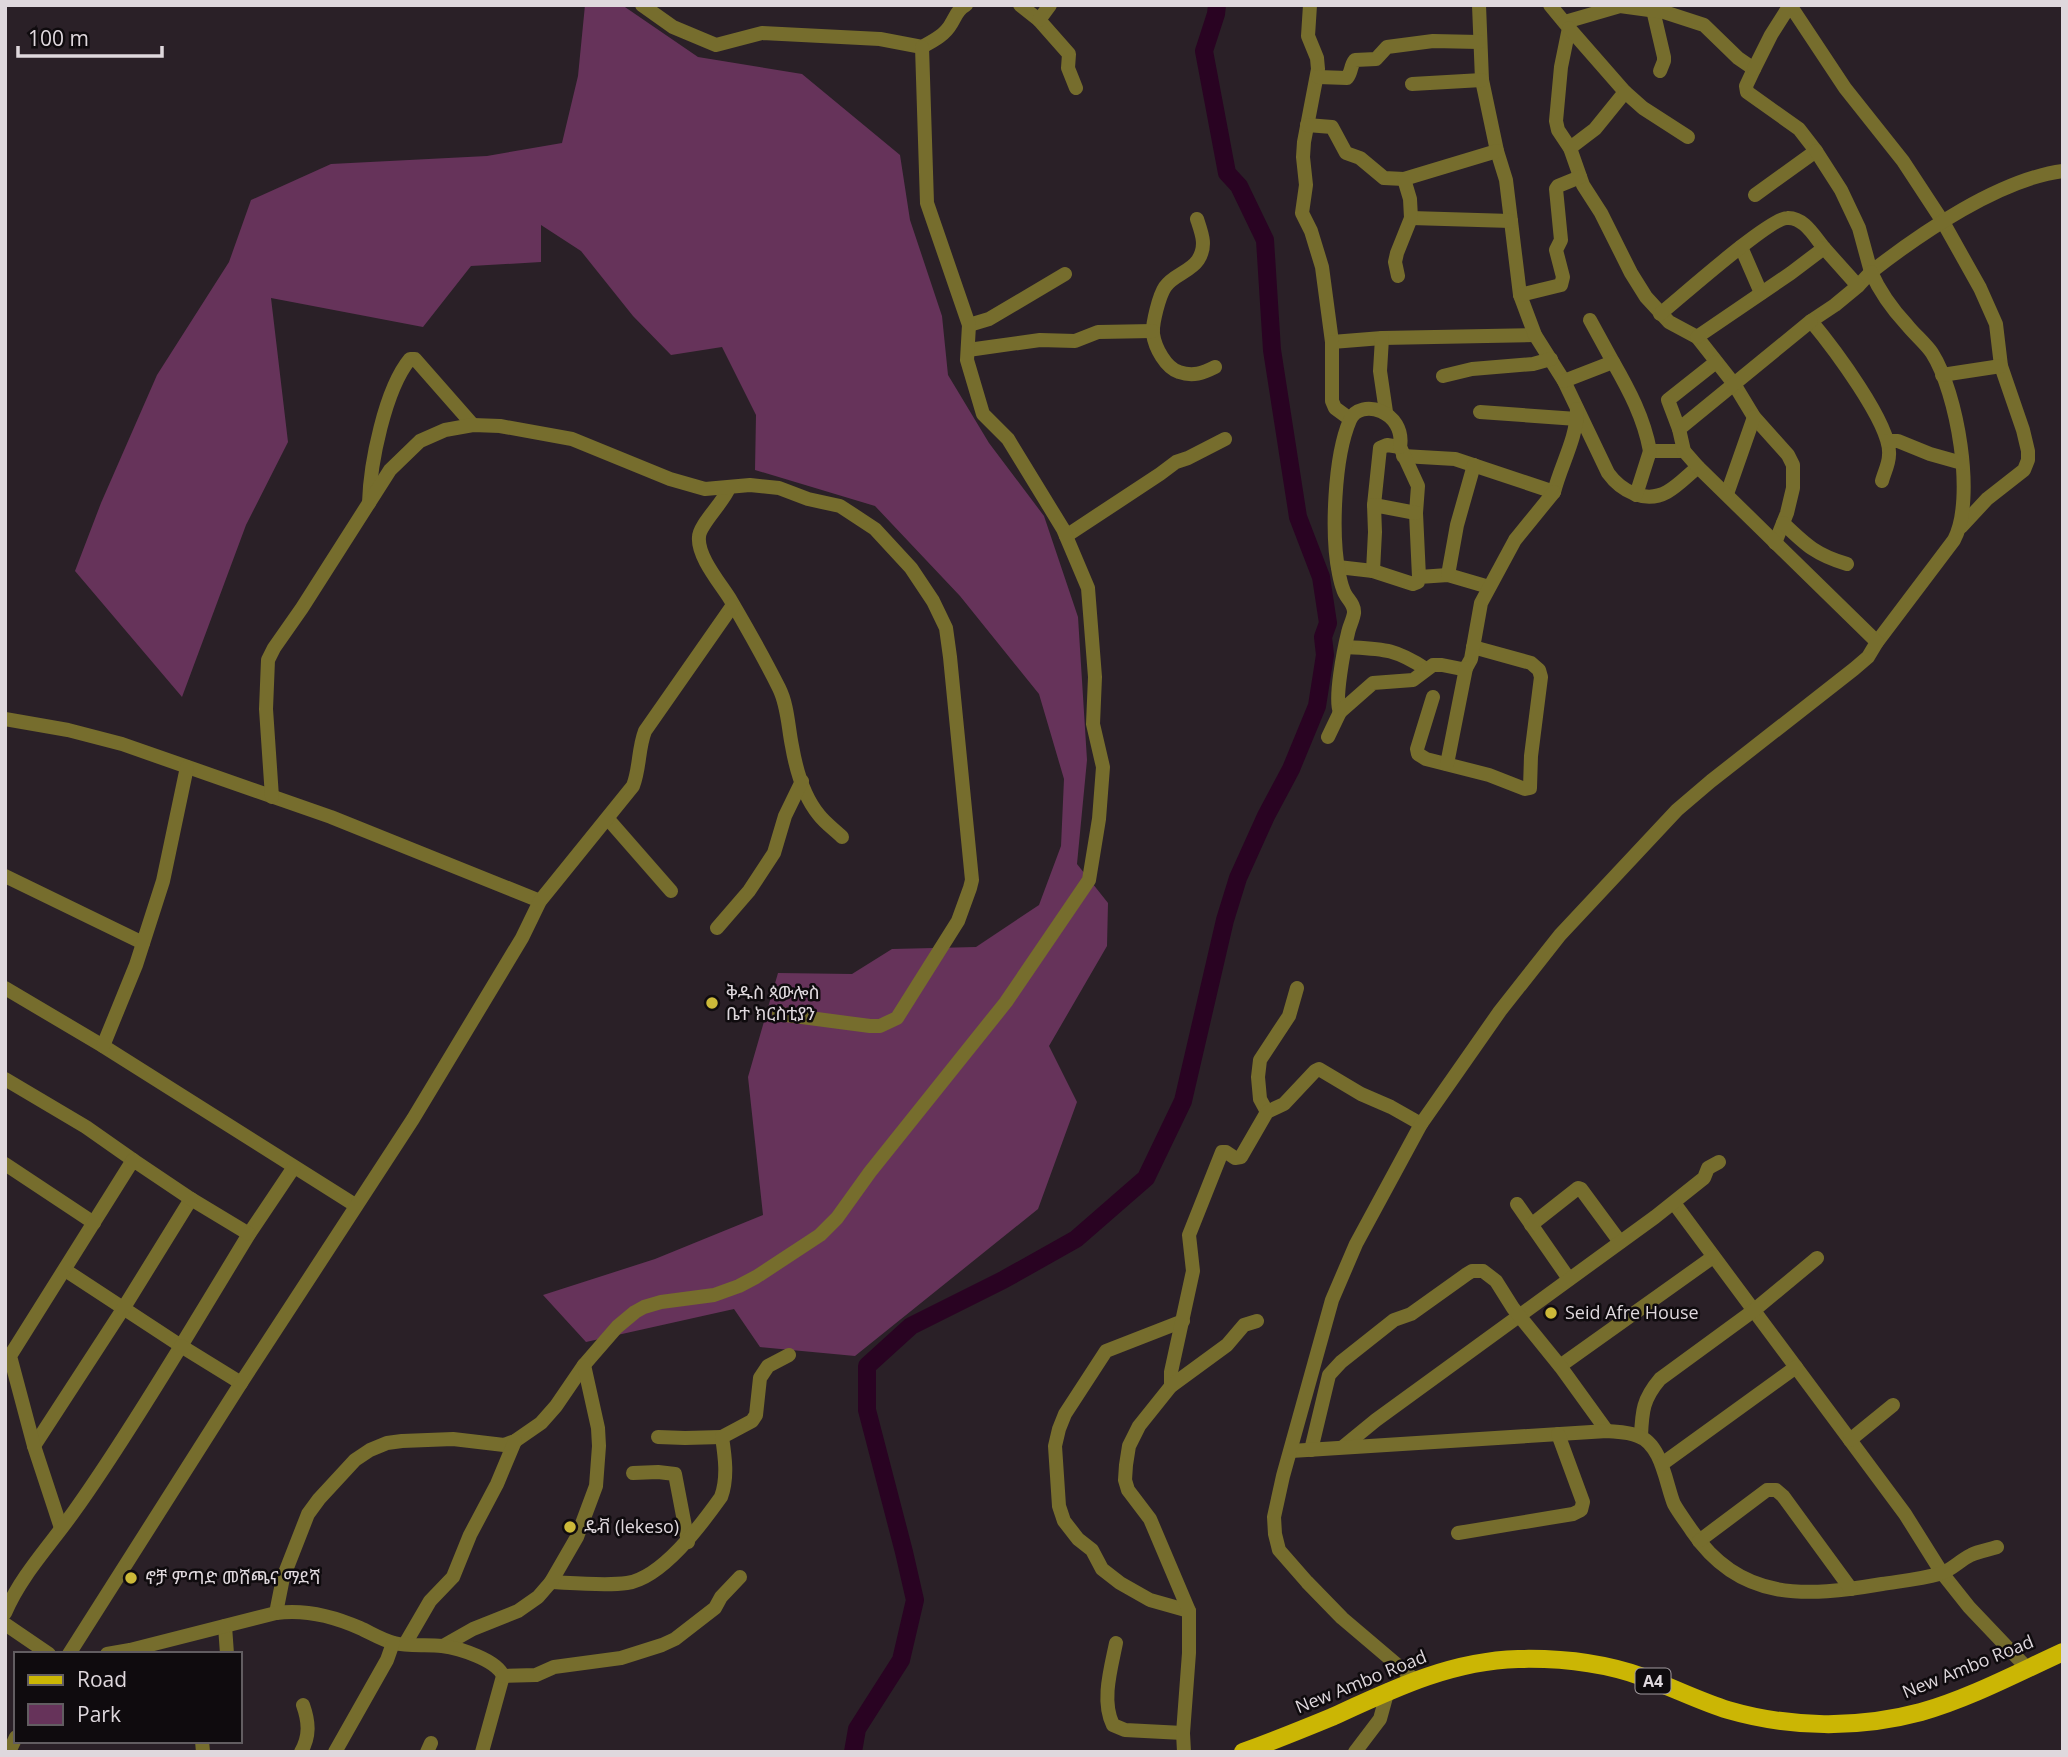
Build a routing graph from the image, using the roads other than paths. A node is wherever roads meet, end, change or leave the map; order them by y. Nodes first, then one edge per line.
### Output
1 (642, 5) edge
2 (966, 5) edge
3 (1020, 5) edge
4 (1050, 5) edge
5 (1310, 5) edge
6 (1479, 5) edge
7 (1550, 5) edge
8 (1661, 9) edge
9 (1039, 19) junction
10 (1567, 25) junction
11 (1479, 42) junction
12 (922, 47) junction
13 (1754, 69) junction
14 (1660, 71) dead end
15 (1318, 77) junction
16 (1482, 80) junction
17 (1412, 84) dead end
18 (1076, 88) dead end
19 (1626, 92) junction
20 (1307, 125) junction
21 (1688, 137) dead end
22 (1570, 148) junction
23 (1497, 151) junction
24 (1816, 151) junction
25 (2063, 171) edge
26 (1580, 177) junction
27 (1404, 179) junction
28 (1755, 195) dead end
29 (1411, 218) junction
30 (1198, 219) dead end
31 (1511, 221) junction
32 (1943, 222) junction
33 (1741, 247) junction
34 (1824, 248) junction
35 (1871, 272) junction
36 (1065, 274) dead end
37 (1398, 276) dead end
38 (1858, 286) junction
39 (1761, 293) junction
40 (1520, 295) junction
41 (1660, 314) junction
42 (1590, 320) dead end
43 (1811, 321) junction
44 (969, 325) junction
45 (1153, 331) junction
46 (1535, 335) junction
47 (1697, 337) junction
48 (1382, 338) junction
49 (1332, 342) junction
50 (968, 350) junction
51 (1551, 359) junction
52 (1613, 362) junction
53 (1716, 362) junction
54 (2001, 366) junction
55 (1215, 367) dead end
56 (1942, 375) junction
57 (1443, 376) dead end
58 (1564, 381) junction
59 (1734, 384) junction
60 (1386, 412) junction
61 (1480, 412) dead end
62 (1577, 414) junction
63 (1754, 417) junction
64 (1350, 419) junction
65 (473, 425) junction
66 (1679, 429) junction
67 (1225, 439) dead end
68 (1888, 441) junction
69 (1650, 451) junction
70 (1684, 451) junction
71 (1401, 452) junction
72 (1962, 463) junction
73 (1474, 465) junction
74 (1698, 467) junction
75 (1882, 481) dead end
76 (729, 488) junction
77 (1554, 492) junction
78 (1727, 494) junction
79 (1636, 495) junction
80 (369, 503) junction
81 (1374, 505) junction
82 (1416, 513) junction
83 (1783, 523) junction
84 (1961, 527) junction
85 (1066, 536) junction
86 (1775, 543) junction
87 (1847, 564) dead end
88 (1338, 567) junction
89 (1373, 571) junction
90 (1448, 575) junction
91 (1419, 577) junction
92 (1489, 587) junction
93 (733, 605) junction
94 (1877, 642) junction
95 (1346, 647) junction
96 (1473, 647) junction
97 (1466, 668) junction
98 (1426, 669) junction
99 (1433, 697) dead end
100 (1340, 712) junction
101 (5, 719) edge
102 (1328, 737) dead end
103 (1447, 764) junction
104 (187, 767) junction
105 (802, 781) junction
106 (272, 797) junction
107 (608, 818) junction
108 (842, 837) dead end
109 (5, 876) edge
110 (671, 891) dead end
111 (540, 901) junction
112 (717, 928) dead end
113 (143, 943) junction
114 (5, 988) edge
115 (1297, 988) dead end
116 (779, 1014) dead end
117 (103, 1046) junction
118 (5, 1079) edge
119 (1267, 1112) junction
120 (1421, 1124) junction
121 (133, 1160) junction
122 (1719, 1162) dead end
123 (5, 1164) edge
124 (294, 1167) junction
125 (191, 1199) junction
126 (1674, 1203) junction
127 (1517, 1204) dead end
128 (355, 1205) junction
129 (94, 1223) junction
130 (1531, 1225) junction
131 (249, 1234) junction
132 (1620, 1242) junction
133 (1713, 1257) junction
134 (1817, 1258) dead end
135 (65, 1270) junction
136 (1569, 1279) junction
137 (123, 1309) junction
138 (1753, 1311) junction
139 (1520, 1316) junction
140 (1183, 1321) junction
141 (1257, 1321) dead end
142 (5, 1338) edge
143 (181, 1346) junction
144 (789, 1355) dead end
145 (10, 1356) junction
146 (584, 1365) junction
147 (1560, 1366) junction
148 (1796, 1367) junction
149 (241, 1383) junction
150 (1171, 1387) junction
151 (1893, 1405) dead end
152 (1607, 1431) junction
153 (1558, 1434) junction
154 (1641, 1436) junction
155 (658, 1437) dead end
156 (722, 1437) junction
157 (1850, 1440) junction
158 (515, 1441) junction
159 (34, 1446) junction
160 (1342, 1447) junction
161 (1311, 1450) junction
162 (1291, 1451) junction
163 (1662, 1464) junction
164 (633, 1473) dead end
165 (61, 1528) junction
166 (1458, 1533) dead end
167 (1699, 1541) junction
168 (688, 1542) junction
169 (1997, 1547) dead end
170 (1942, 1573) junction
171 (740, 1577) dead end
172 (551, 1582) junction
173 (1852, 1589) junction
174 (6, 1604) edge
175 (1189, 1611) junction
176 (276, 1613) junction
177 (5, 1624) edge
178 (225, 1626) junction
179 (1116, 1643) dead end
180 (399, 1644) junction
181 (443, 1646) junction
182 (166, 1647) edge
183 (46, 1652) edge
184 (70, 1652) edge
185 (124, 1652) edge
186 (227, 1652) edge
187 (2063, 1652) edge
188 (2027, 1668) junction
189 (503, 1676) junction
190 (1415, 1680) junction
191 (1388, 1690) junction
192 (303, 1705) dead end
193 (1183, 1733) junction
194 (301, 1752) edge
195 (335, 1752) edge
196 (482, 1752) edge
197 (1184, 1752) edge
198 (1243, 1752) edge
199 (1355, 1752) edge

1 - 12 street
2 - 12 street
3 - 9 street
4 - 9 street
5 - 15 street
6 - 11 street
7 - 10 street
8 - 10 street
8 - 13 street
8 - 14 street
9 - 18 street
10 - 19 street
10 - 22 street
11 - 15 street
11 - 16 street
12 - 44 street
13 - 24 street
13 - 32 street
15 - 20 street
16 - 17 street
16 - 23 street
19 - 21 street
19 - 22 street
20 - 27 street
20 - 49 street
22 - 26 street
23 - 27 street
23 - 31 street
24 - 28 street
24 - 35 street
25 - 32 street
26 - 40 street
26 - 41 street
27 - 29 street
29 - 31 street
29 - 37 street
30 - 45 street
31 - 40 street
32 - 35 street
32 - 54 street
33 - 34 street
33 - 39 street
33 - 41 street
34 - 38 street
34 - 39 street
35 - 38 street
35 - 56 street
36 - 44 street
38 - 43 street
39 - 47 street
40 - 46 street
41 - 47 street
42 - 52 street
43 - 59 street
43 - 68 street
44 - 50 street
45 - 50 street
45 - 55 street
46 - 48 street
46 - 51 street
47 - 53 street
48 - 49 street
48 - 60 street
49 - 64 street
50 - 85 street
51 - 57 street
51 - 58 street
52 - 58 street
52 - 69 street
53 - 59 street
53 - 66 street
54 - 56 street
54 - 84 street
56 - 72 street
58 - 62 street
59 - 63 street
59 - 66 street
60 - 64 street
60 - 71 street
61 - 62 street
62 - 77 street
62 - 79 street
63 - 78 street
63 - 83 street
64 - 88 street
65 - 76 street
65 - 80 street
65 - 80 street
66 - 70 street
67 - 85 street
68 - 72 street
68 - 75 street
69 - 70 street
69 - 79 street
70 - 74 street
71 - 73 street
71 - 81 street
71 - 82 street
72 - 84 street
73 - 77 street
73 - 90 street
74 - 78 street
74 - 79 street
76 - 93 street
76 - 116 street
77 - 92 street
78 - 86 street
80 - 106 street
81 - 82 street
81 - 89 street
82 - 91 street
83 - 86 street
83 - 87 street
84 - 94 street
85 - 146 street
86 - 94 street
88 - 89 street
88 - 95 street
89 - 91 street
90 - 91 street
90 - 92 street
92 - 96 street
93 - 105 street
93 - 107 street
94 - 120 street
95 - 98 street
95 - 100 street
96 - 97 street
96 - 103 street
97 - 98 street
97 - 103 street
98 - 100 street
99 - 103 street
100 - 102 street
101 - 104 street
104 - 106 street
104 - 113 street
105 - 108 street
105 - 112 street
106 - 111 street
107 - 110 street
107 - 111 street
109 - 113 street
111 - 128 street
113 - 117 street
114 - 117 street
115 - 119 street
117 - 124 street
118 - 121 street
119 - 120 street
119 - 140 street
120 - 162 street
121 - 125 street
121 - 129 street
122 - 126 street
123 - 129 street
124 - 128 street
124 - 131 street
125 - 131 street
125 - 137 street
126 - 132 street
126 - 133 street
127 - 130 street
128 - 149 street
129 - 135 street
130 - 132 street
130 - 136 street
131 - 143 street
132 - 136 street
133 - 138 street
133 - 147 street
134 - 138 street
135 - 137 street
135 - 145 street
136 - 139 street
137 - 143 street
137 - 159 street
138 - 148 street
138 - 154 street
139 - 147 street
139 - 160 street
139 - 161 street
140 - 150 street
140 - 175 street
141 - 150 street
142 - 145 street
143 - 149 street
143 - 165 street
144 - 156 street
145 - 159 street
146 - 158 street
146 - 172 street
147 - 152 street
148 - 157 street
148 - 163 street
149 - 184 street
150 - 175 street
151 - 157 street
152 - 153 street
152 - 154 street
153 - 160 street
153 - 166 street
154 - 163 street
155 - 156 street
156 - 168 street
157 - 170 street
158 - 176 street
158 - 180 street
159 - 165 street
160 - 161 street
161 - 162 street
162 - 190 street
163 - 167 street
164 - 168 street
165 - 174 street
167 - 173 street
167 - 173 street
168 - 172 street
169 - 170 street
170 - 173 street
170 - 188 street
171 - 189 street
172 - 181 street
175 - 193 street
176 - 178 street
176 - 180 street
177 - 183 street
178 - 182 street
178 - 186 street
179 - 193 street
180 - 181 street
180 - 195 street
181 - 189 street
182 - 185 street
187 - 188 main road, New Ambo Road / A4
188 - 190 main road, New Ambo Road / A4
189 - 196 street
190 - 191 main road, New Ambo Road / A4
191 - 198 main road, New Ambo Road / A4
191 - 199 street
192 - 194 street
193 - 197 street

